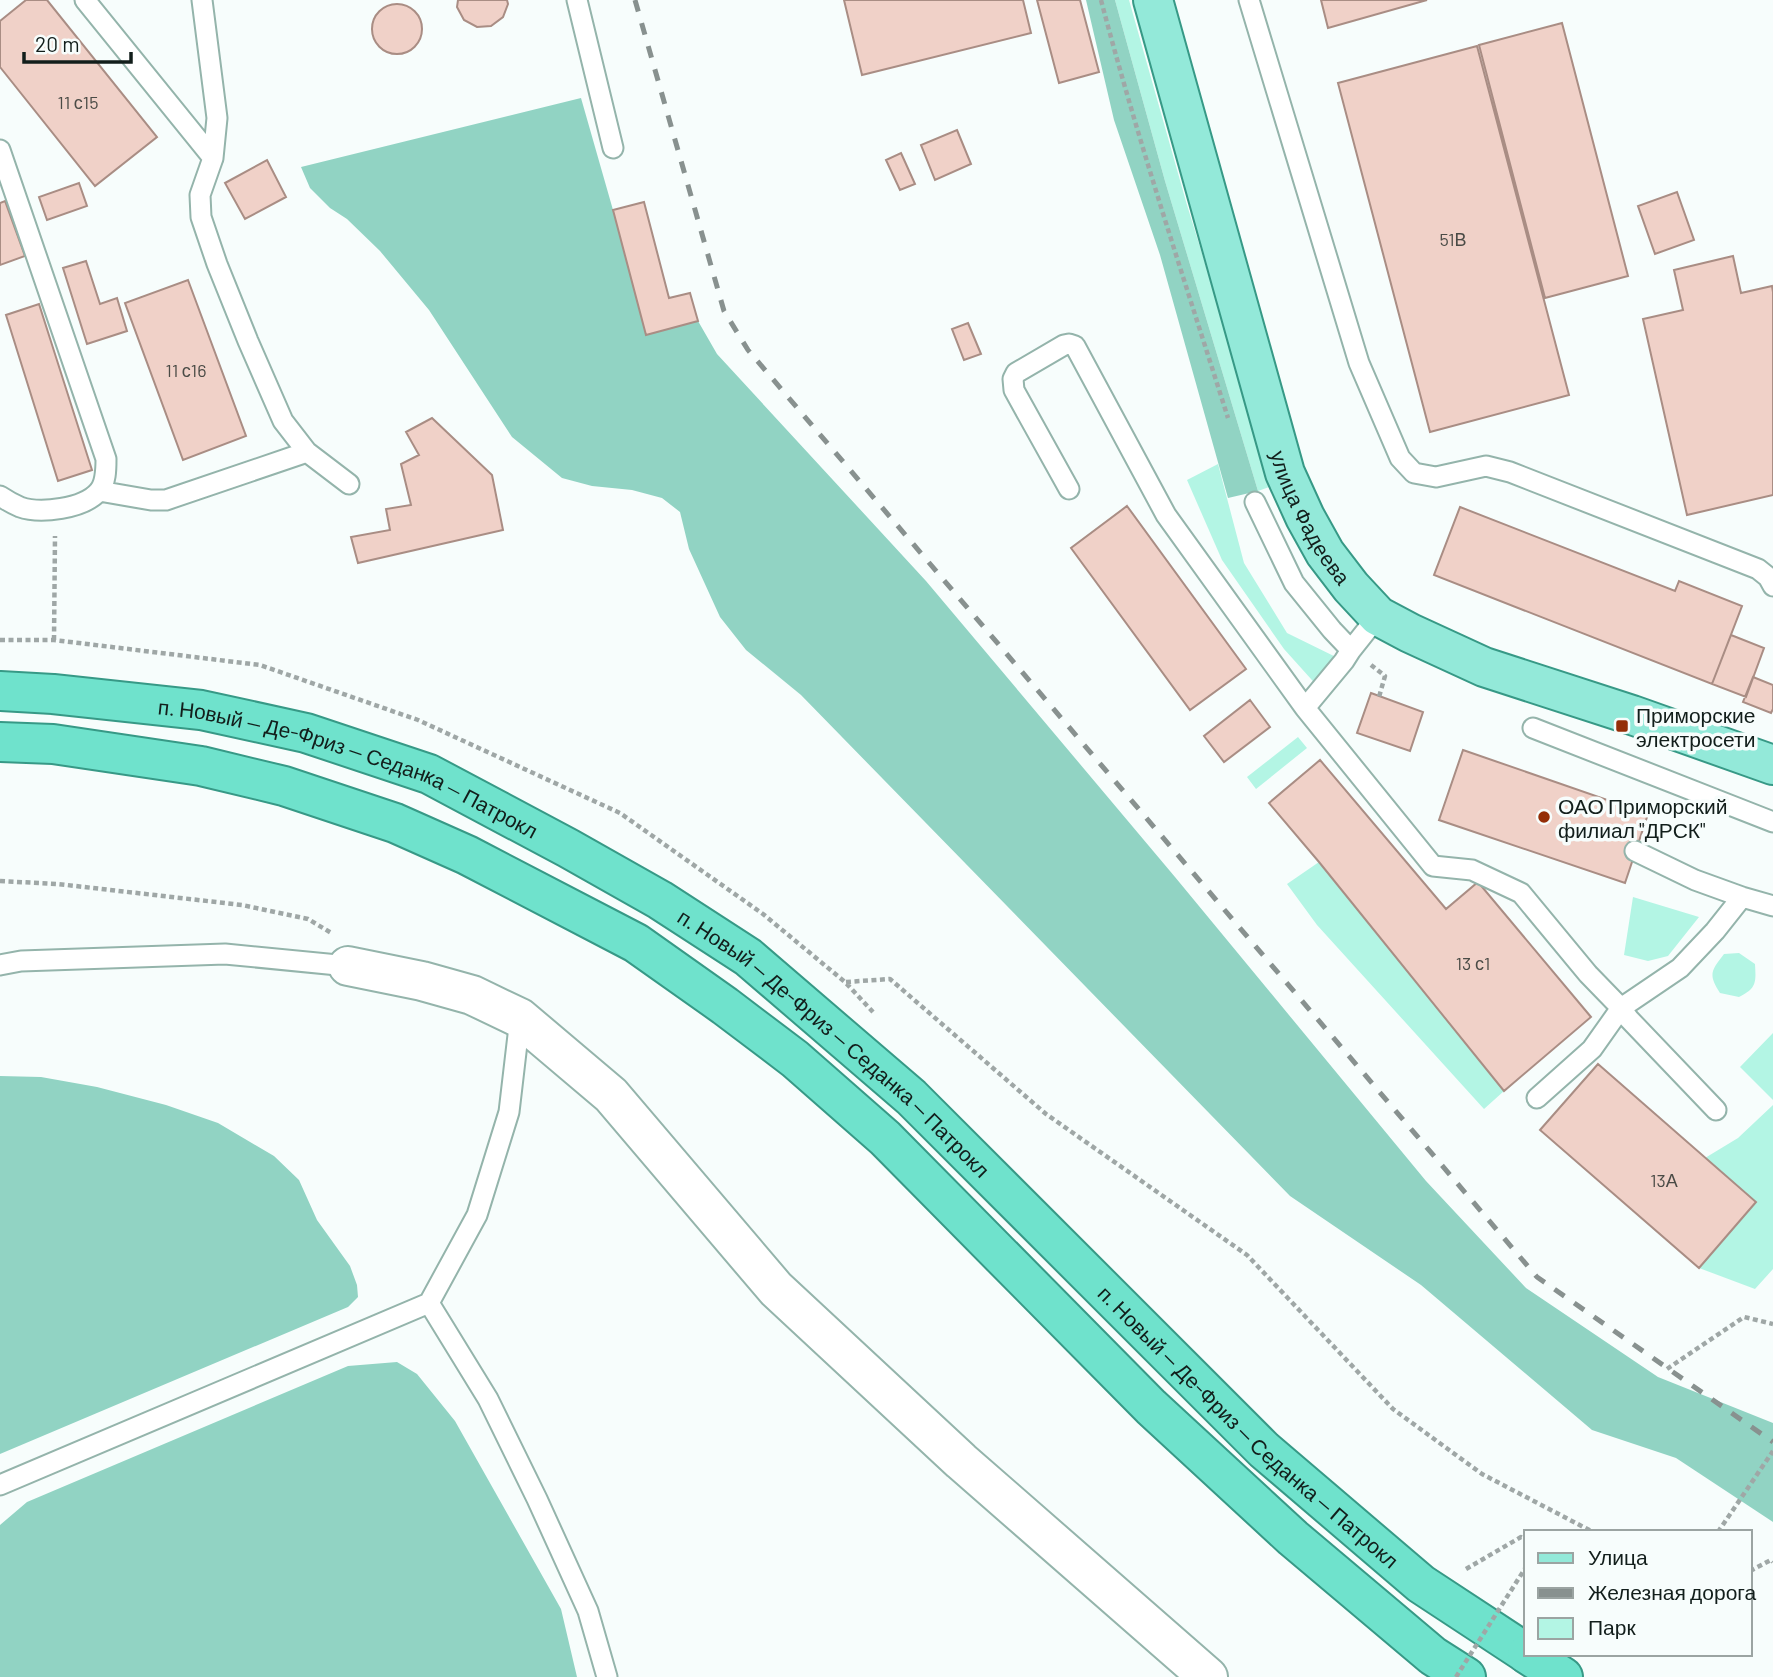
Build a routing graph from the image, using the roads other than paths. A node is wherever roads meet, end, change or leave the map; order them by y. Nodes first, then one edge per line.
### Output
1 (85, 0) edge
2 (202, 0) edge
3 (577, 0) edge
4 (1153, 0) edge
5 (1249, 0) edge
6 (613, 148) dead end
7 (0, 150) edge
8 (213, 158) junction
9 (307, 452) junction
10 (349, 484) dead end
11 (1069, 489) dead end
12 (99, 491) junction
13 (0, 496) edge
14 (1255, 502) dead end
15 (1773, 586) edge
16 (1378, 616) junction
17 (1351, 650) junction
18 (0, 691) edge
19 (1305, 708) junction
20 (1533, 728) dead end
21 (0, 742) edge
22 (1773, 765) edge
23 (1773, 822) edge
24 (1635, 851) dead end
25 (1742, 897) junction
26 (1773, 906) edge
27 (0, 965) edge
28 (348, 966) joint
29 (1621, 1008) junction
30 (520, 1018) junction
31 (1537, 1098) dead end
32 (1716, 1110) dead end
33 (429, 1303) junction
34 (0, 1485) edge
35 (1524, 1652) edge
36 (1530, 1656) edge
37 (607, 1677) edge
38 (1208, 1677) edge
39 (1466, 1677) edge
40 (1563, 1677) edge

1 - 8 lane
2 - 8 lane
3 - 6 lane
4 - 16 main road, улица Фадеева
5 - 15 lane
7 - 12 lane
8 - 9 lane
9 - 10 lane
9 - 12 lane
11 - 19 lane
12 - 13 lane
14 - 17 lane
16 - 17 lane
16 - 22 main road, улица Фадеева
17 - 19 lane
18 - 35 highway, п. Новый — Де-Фриз — Седанка — Патрокл
19 - 29 lane
20 - 23 lane
21 - 39 highway, п. Новый — Де-Фриз — Седанка — Патрокл
24 - 25 lane
25 - 26 lane
25 - 29 lane
27 - 28 lane
28 - 30 street
29 - 31 lane
29 - 32 lane
30 - 33 lane
30 - 38 street
33 - 34 lane
33 - 37 lane
36 - 40 highway, п. Новый — Де-Фриз — Седанка — Патрокл

